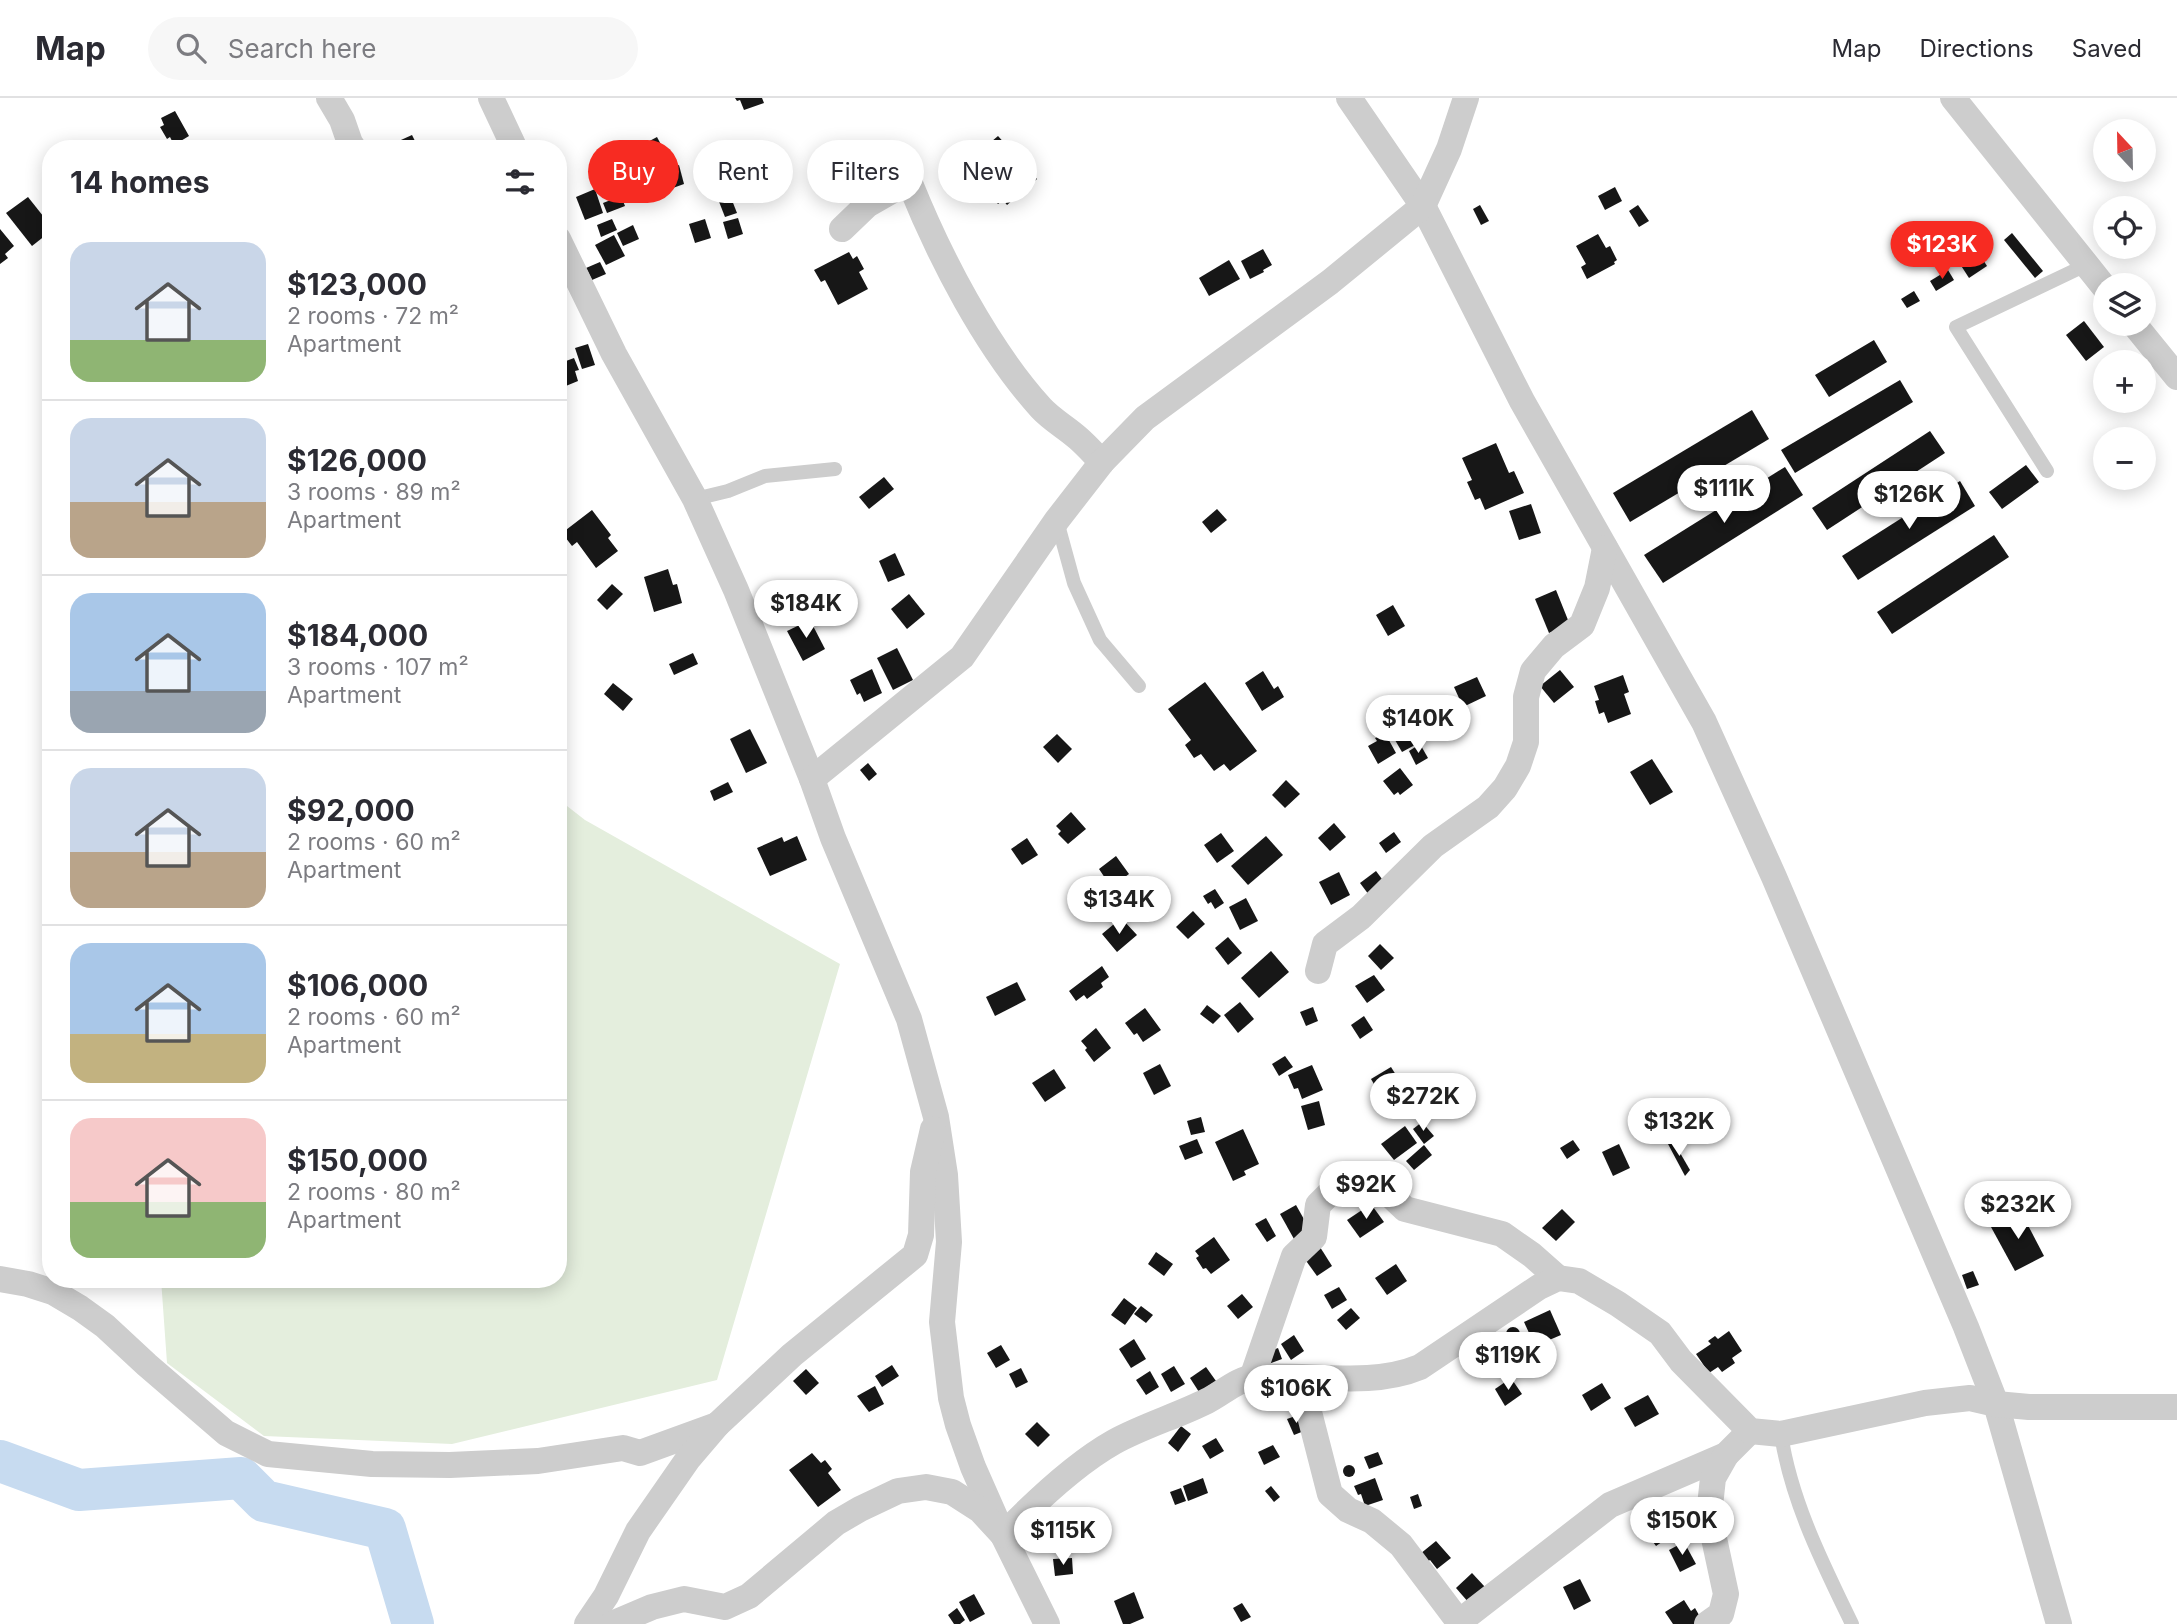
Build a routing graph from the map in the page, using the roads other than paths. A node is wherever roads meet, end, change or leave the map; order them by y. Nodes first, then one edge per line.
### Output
1 (329, 98) edge
2 (491, 98) edge
3 (1349, 98) edge
4 (1466, 98) edge
5 (1953, 98) edge
6 (349, 140) edge
7 (511, 140) edge
8 (1423, 206) junction
9 (842, 229) dead end
10 (567, 260) edge
11 (2086, 265) junction
12 (2093, 273) edge
13 (2144, 336) edge
14 (2177, 377) edge
15 (1102, 462) junction
16 (835, 470) dead end
17 (2047, 471) dead end
18 (695, 499) junction
19 (1057, 520) junction
20 (1605, 548) junction
21 (1139, 686) dead end
22 (813, 779) junction
23 (1318, 971) dead end
24 (936, 1117) junction
25 (1558, 1278) junction
26 (0, 1279) edge
27 (1300, 1377) junction
28 (1252, 1378) junction
29 (1996, 1404) junction
30 (2177, 1407) edge
31 (717, 1425) junction
32 (1750, 1431) junction
33 (1781, 1434) junction
34 (640, 1453) junction
35 (1726, 1455) junction
36 (659, 1502) junction
37 (1003, 1535) junction
38 (1460, 1623) edge
39 (587, 1624) edge
40 (612, 1624) edge
41 (1047, 1624) edge
42 (1707, 1624) edge
43 (1852, 1624) edge
44 (2059, 1624) edge

1 - 6 street
2 - 7 street
3 - 8 street
4 - 8 street
5 - 11 street
8 - 15 street
8 - 20 street
9 - 15 street
10 - 18 street
11 - 12 street
11 - 17 lane
13 - 14 street
15 - 19 street
16 - 18 lane
18 - 22 street
19 - 21 lane
19 - 22 street
20 - 23 street
20 - 29 street
22 - 24 street
24 - 31 street
24 - 37 street
25 - 27 street
25 - 28 street
25 - 32 street
26 - 34 street
27 - 28 street
27 - 38 street
28 - 37 street
29 - 30 street
29 - 33 street
29 - 44 street
31 - 34 street
31 - 36 street
32 - 33 street
32 - 35 street
33 - 43 lane
34 - 36 street
35 - 38 street
35 - 42 street
36 - 39 street
37 - 40 street
37 - 41 street

